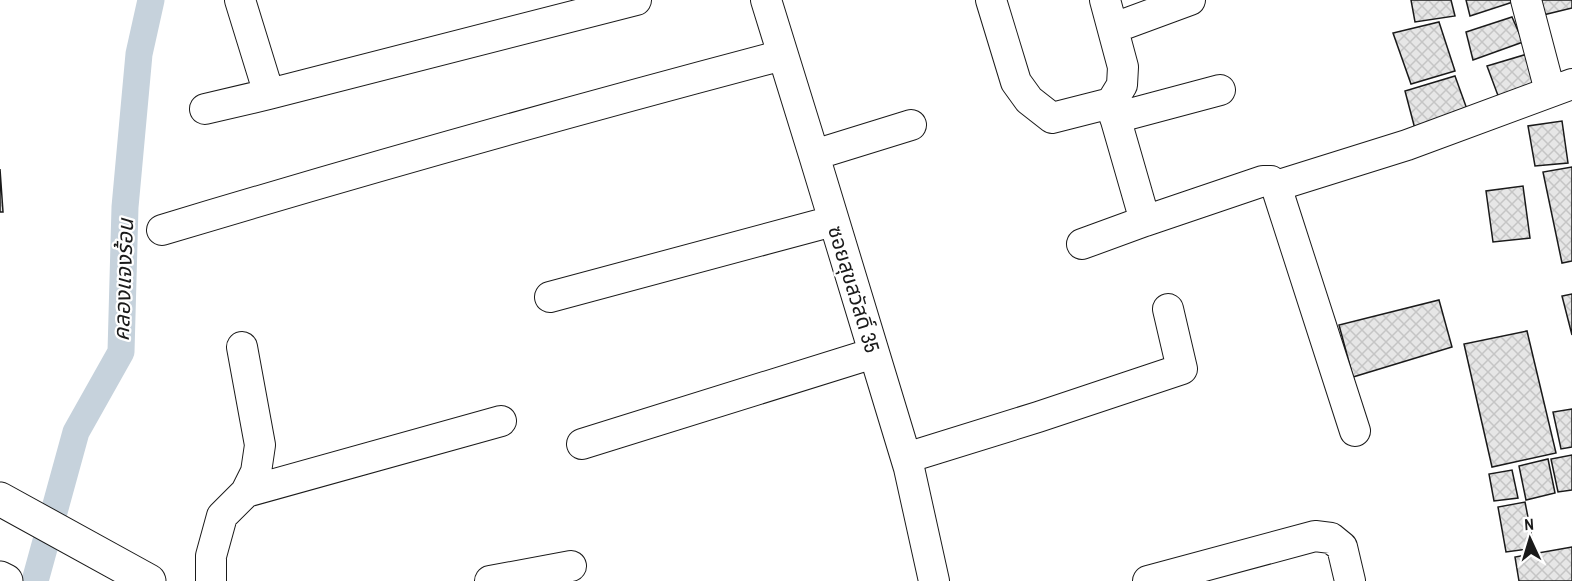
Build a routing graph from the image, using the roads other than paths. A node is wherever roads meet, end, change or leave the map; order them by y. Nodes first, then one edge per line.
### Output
1 (240, 0) edge
2 (636, 0) edge
3 (766, 0) edge
4 (991, 0) edge
5 (1105, 0) edge
6 (1190, 0) edge
7 (1526, 0) edge
8 (1114, 28) junction
9 (783, 55) junction
10 (1561, 87) edge
11 (1220, 90) dead end
12 (269, 94) junction
13 (204, 109) dead end
14 (1113, 110) junction
15 (911, 124) dead end
16 (814, 155) junction
17 (1276, 186) junction
18 (1145, 220) junction
19 (833, 221) junction
20 (162, 230) dead end
21 (1082, 244) dead end
22 (550, 297) dead end
23 (1168, 309) dead end
24 (242, 348) dead end
25 (874, 353) junction
26 (501, 421) dead end
27 (1355, 431) dead end
28 (582, 444) dead end
29 (906, 458) junction
30 (246, 492) junction
31 (13, 506) edge
32 (571, 566) dead end
33 (0, 578) edge
34 (6, 581) edge
35 (149, 581) edge
36 (211, 581) edge
37 (490, 581) edge
38 (934, 581) edge
39 (1148, 581) edge
40 (1350, 581) edge

1 - 12 street
2 - 12 street
3 - 9 street, ซอยสุขสวัสดิ์ 35
4 - 14 street
5 - 8 street
6 - 8 street
7 - 10 street
8 - 14 street
9 - 16 street, ซอยสุขสวัสดิ์ 35
9 - 20 street
10 - 17 street
11 - 14 street
12 - 13 street
14 - 18 street
15 - 16 street
16 - 19 street, ซอยสุขสวัสดิ์ 35
17 - 18 street
17 - 27 street
18 - 21 street
19 - 22 street
19 - 25 street, ซอยสุขสวัสดิ์ 35
23 - 29 street
24 - 30 street
25 - 28 street
25 - 29 street, ซอยสุขสวัสดิ์ 35
26 - 30 street
29 - 38 street, ซอยสุขสวัสดิ์ 35
30 - 36 street
31 - 35 main road
32 - 37 street
33 - 34 main road
39 - 40 street

